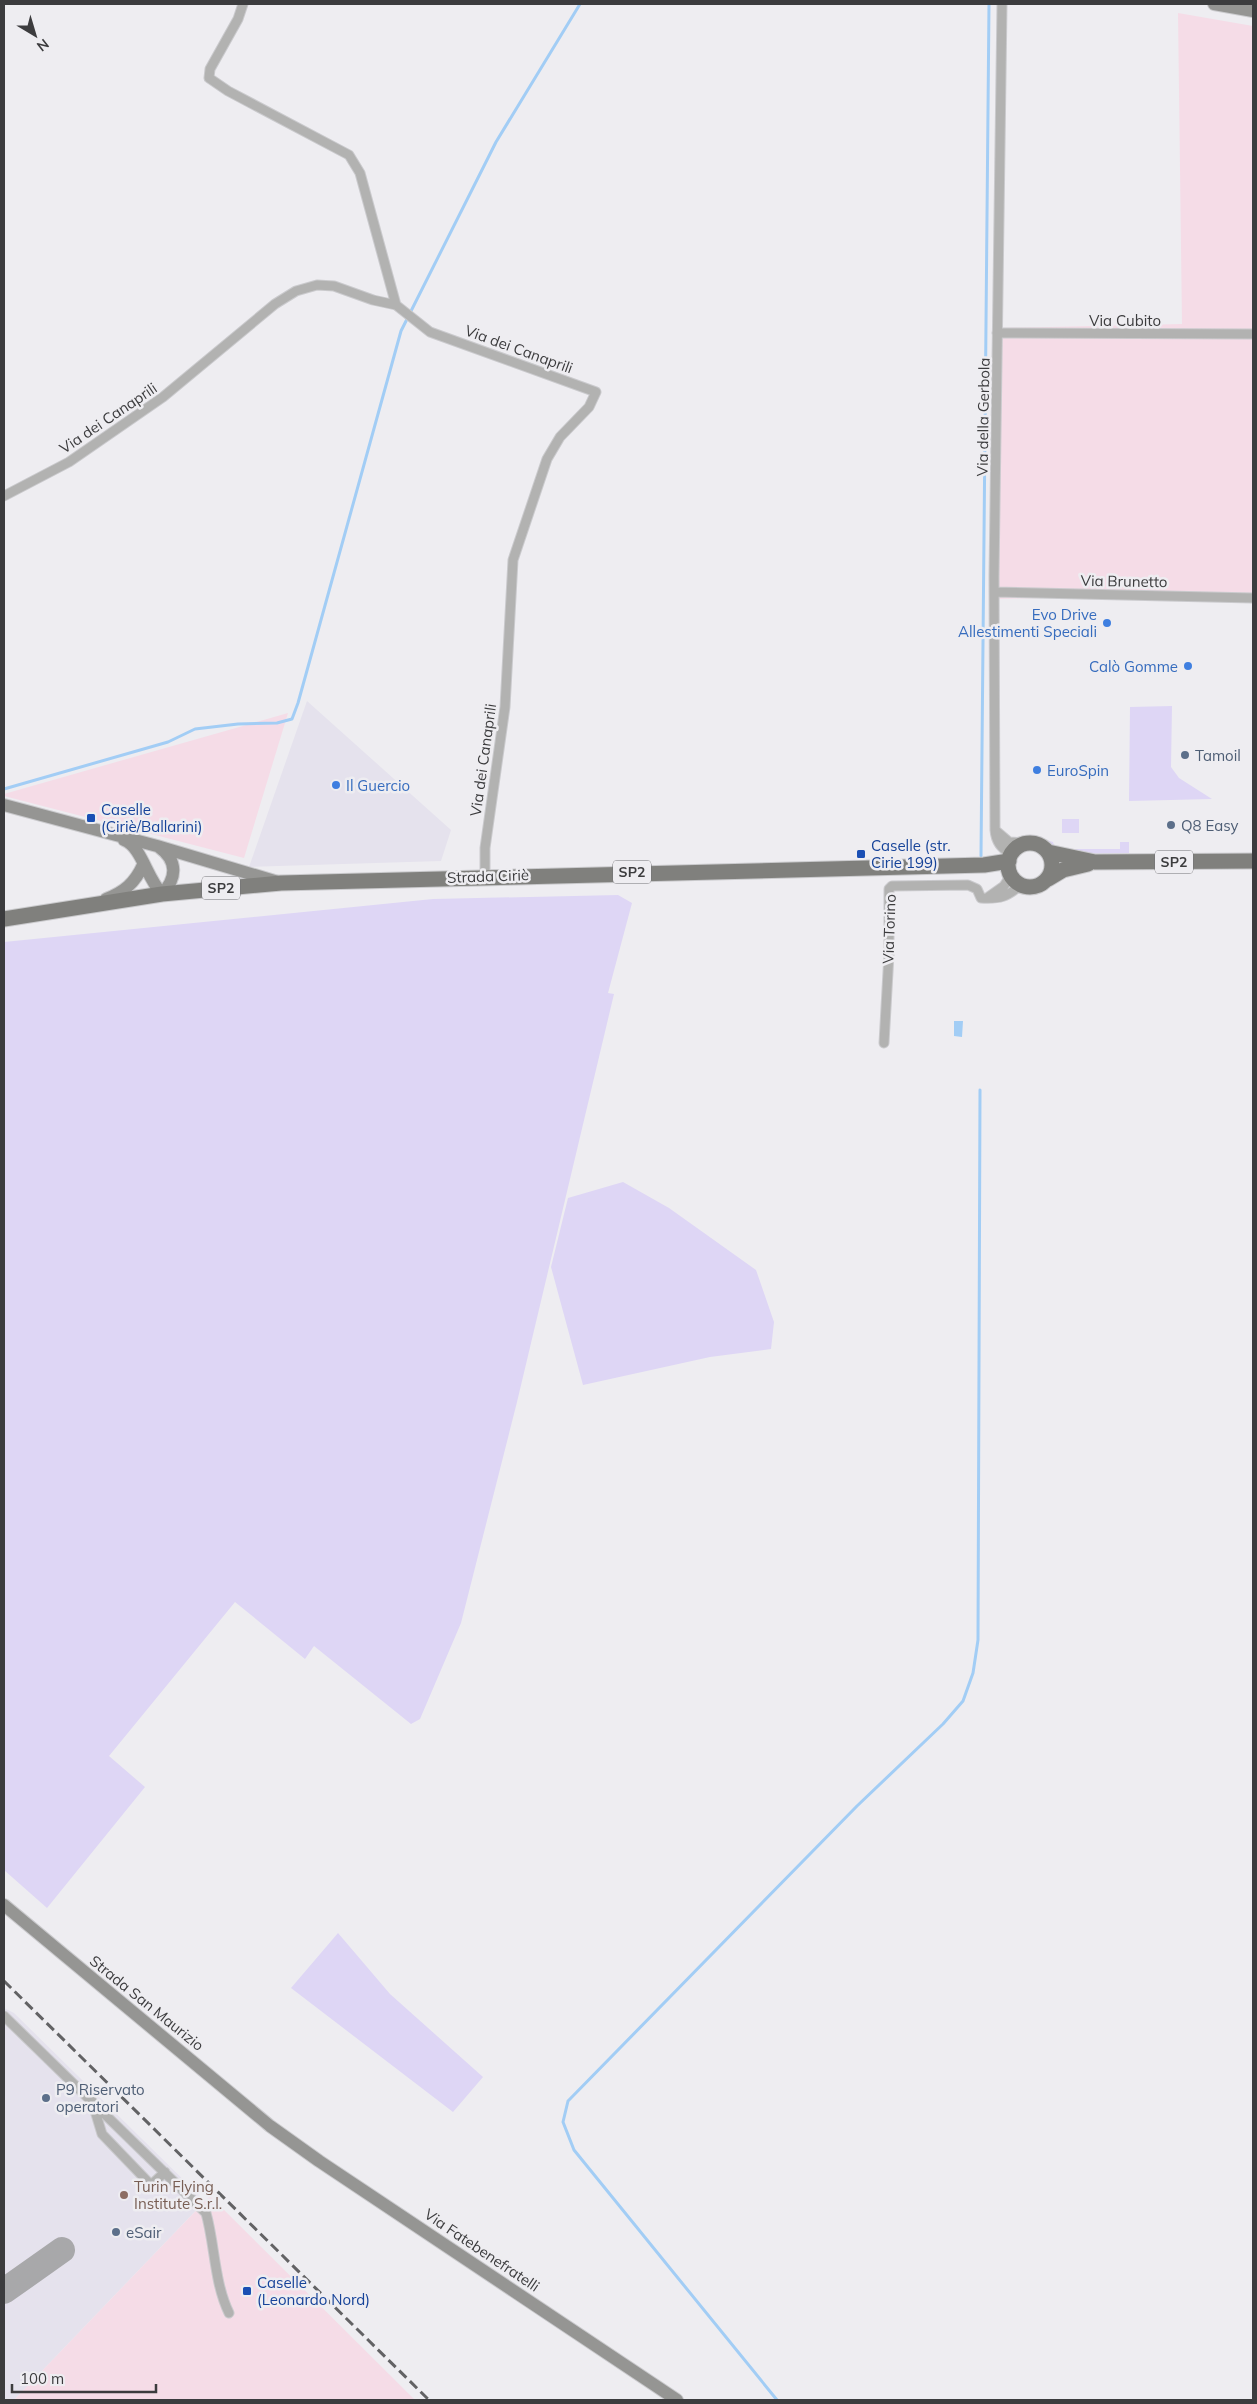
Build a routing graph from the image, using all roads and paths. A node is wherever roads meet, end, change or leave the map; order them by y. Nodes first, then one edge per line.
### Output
1 (243, 4) edge
2 (1002, 4) edge
3 (1214, 4) edge
4 (1253, 11) edge
5 (397, 305) junction
6 (997, 334) junction
7 (1253, 334) edge
8 (4, 496) edge
9 (994, 592) junction
10 (1253, 598) edge
11 (4, 805) edge
12 (995, 830) junction
13 (100, 831) junction
14 (1029, 843) junction
15 (157, 846) junction
16 (1048, 852) junction
17 (1253, 861) edge
18 (1095, 862) junction
19 (143, 865) junction
20 (1012, 870) junction
21 (485, 876) junction
22 (1048, 878) junction
23 (281, 883) junction
24 (162, 894) junction
25 (987, 898) junction
26 (92, 905) junction
27 (4, 919) edge
28 (884, 1043) dead end
29 (4, 1905) edge
30 (4, 2016) edge
31 (92, 2100) junction
32 (270, 2126) joint
33 (165, 2172) junction
34 (229, 2313) dead end
35 (677, 2400) edge

1 - 5 street
2 - 6 street, Via della Gerbola
3 - 4 main road
5 - 8 street, Via dei Canaprili
5 - 21 street, Via dei Canaprili
6 - 7 street, Via Cubito
6 - 9 street, Via della Gerbola
9 - 10 street, Via Brunetto
9 - 12 street, Via della Gerbola
11 - 13 main road, Strada Ciriè
12 - 14 street
12 - 20 street, Via della Gerbola
13 - 15 main road, Strada Ciriè
13 - 19 main road
14 - 16 main road
14 - 20 main road
15 - 23 main road, Strada Ciriè
15 - 24 main road
16 - 18 main road, SP2
16 - 22 main road
17 - 18 main road, SP2
18 - 22 main road, SP2
19 - 24 main road
19 - 26 main road
20 - 21 main road, Strada Ciriè / SP2
20 - 22 main road
20 - 25 street
20 - 25 street
21 - 23 main road, Strada Ciriè / SP2
23 - 24 main road, SP2
24 - 26 main road, SP2
25 - 28 street, Via Torino
26 - 27 main road, SP2
29 - 32 main road, Strada San Maurizio
30 - 31 street
31 - 33 street
31 - 33 street
32 - 35 main road, Via Fatebenefratelli
33 - 34 street

